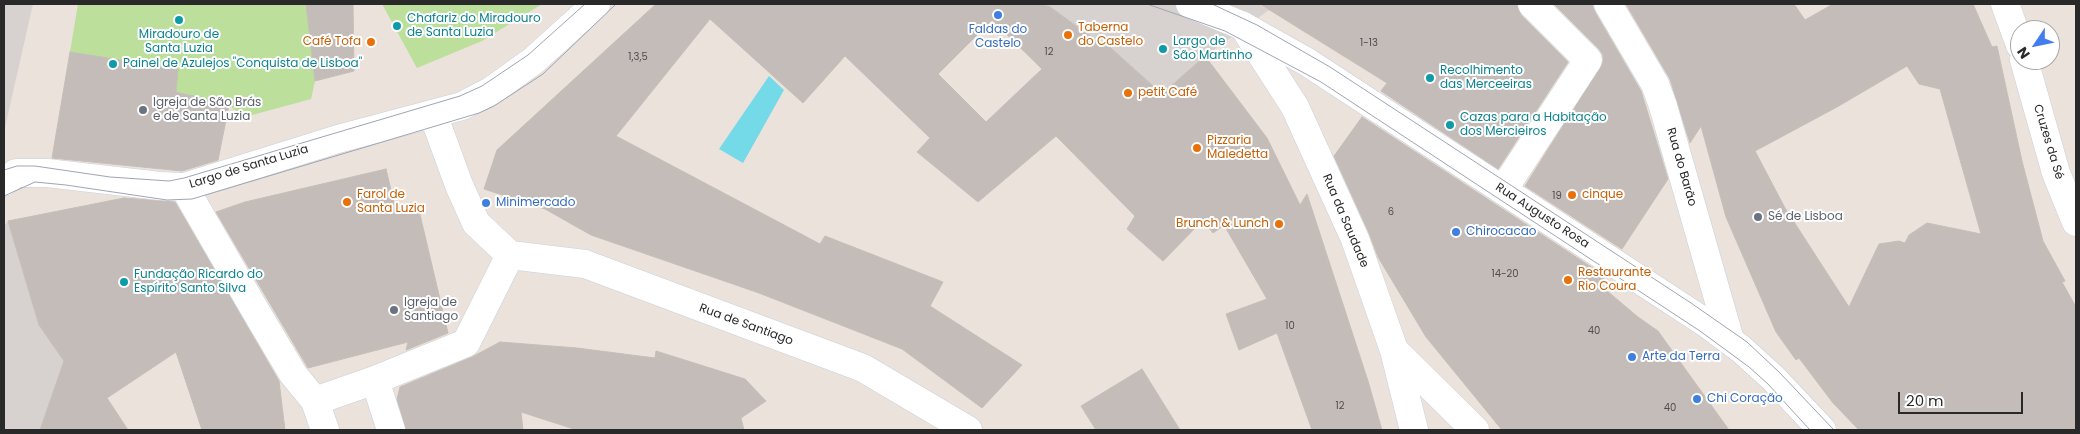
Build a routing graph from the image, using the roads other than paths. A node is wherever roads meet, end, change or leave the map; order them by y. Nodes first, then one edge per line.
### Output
1 (596, 4) edge
2 (1190, 4) edge
3 (1532, 4) edge
4 (1608, 4) edge
5 (2009, 6) edge
6 (2013, 20) edge
7 (1243, 26) junction
8 (2027, 70) edge
9 (433, 114) junction
10 (4, 182) edge
11 (184, 187) junction
12 (1503, 190) junction
13 (2076, 222) edge
14 (510, 255) junction
15 (1730, 340) junction
16 (1394, 350) junction
17 (376, 380) junction
18 (315, 401) junction
19 (325, 430) edge
20 (391, 430) edge
21 (968, 430) edge
22 (1414, 430) edge
23 (1476, 430) edge
24 (1822, 430) edge

1 - 9 street, Largo de Santa Luzia
2 - 7 street
3 - 12 street
4 - 15 street, Rua do Barão
5 - 6 street
7 - 12 street, Rua Augusto Rosa
7 - 16 street, Rua da Saudade
8 - 13 street, Cruzes da Sé
9 - 11 street, Largo de Santa Luzia
9 - 14 street
10 - 11 street, Largo de Santa Luzia
11 - 18 street
12 - 15 street, Rua Augusto Rosa
14 - 17 street
14 - 21 street, Rua de Santiago
15 - 24 street, Rua Augusto Rosa
16 - 22 street, Rua da Saudade
16 - 23 street
17 - 18 street
17 - 20 street
18 - 19 street

